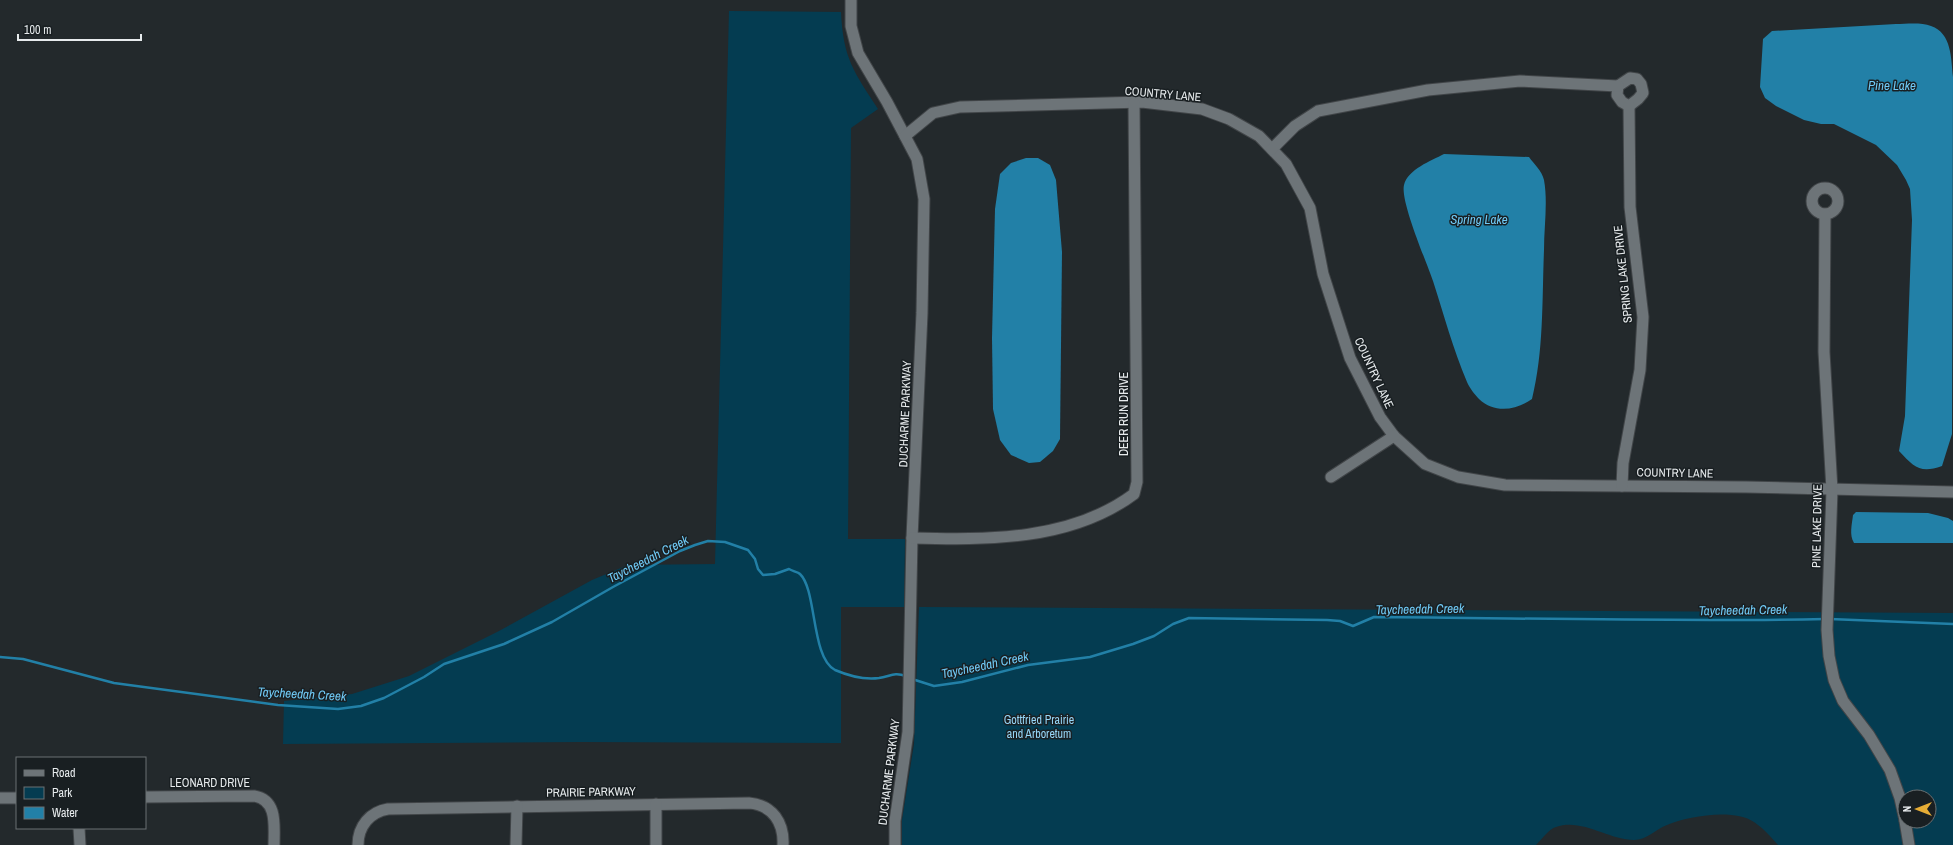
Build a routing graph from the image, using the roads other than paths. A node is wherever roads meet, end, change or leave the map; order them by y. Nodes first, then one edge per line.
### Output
1 (851, 0) edge
2 (1618, 86) junction
3 (1134, 103) junction
4 (1629, 106) junction
5 (905, 136) junction
6 (1272, 149) junction
7 (1825, 214) dead end
8 (1394, 436) junction
9 (1331, 477) dead end
10 (1622, 486) junction
11 (1832, 490) junction
12 (1953, 492) edge
13 (912, 538) junction
14 (1897, 789) edge
15 (146, 797) edge
16 (0, 798) edge
17 (16, 798) edge
18 (656, 804) junction
19 (517, 806) junction
20 (80, 829) edge
21 (1906, 829) edge
22 (80, 845) edge
23 (274, 845) edge
24 (358, 845) edge
25 (516, 845) edge
26 (656, 845) edge
27 (783, 845) edge
28 (895, 845) edge
29 (1909, 845) edge

1 - 5 street, DUCHARME PARKWAY
2 - 4 street
2 - 4 street
2 - 6 street
3 - 5 street, COUNTRY LANE
3 - 6 street, COUNTRY LANE
3 - 13 street, DEER RUN DRIVE
4 - 10 street, SPRING LAKE DRIVE
5 - 13 street, DUCHARME PARKWAY
6 - 8 street, COUNTRY LANE
7 - 11 street, PINE LAKE DRIVE
8 - 9 street
8 - 10 street, COUNTRY LANE
10 - 11 street, COUNTRY LANE
11 - 12 street, COUNTRY LANE
11 - 14 street, PINE LAKE DRIVE
13 - 28 street, DUCHARME PARKWAY
15 - 23 street, LEONARD DRIVE
16 - 17 street
18 - 19 street, PRAIRIE PARKWAY
18 - 26 street
18 - 27 street, PRAIRIE PARKWAY
19 - 24 street, PRAIRIE PARKWAY
19 - 25 street
20 - 22 street
21 - 29 street, PINE LAKE DRIVE

